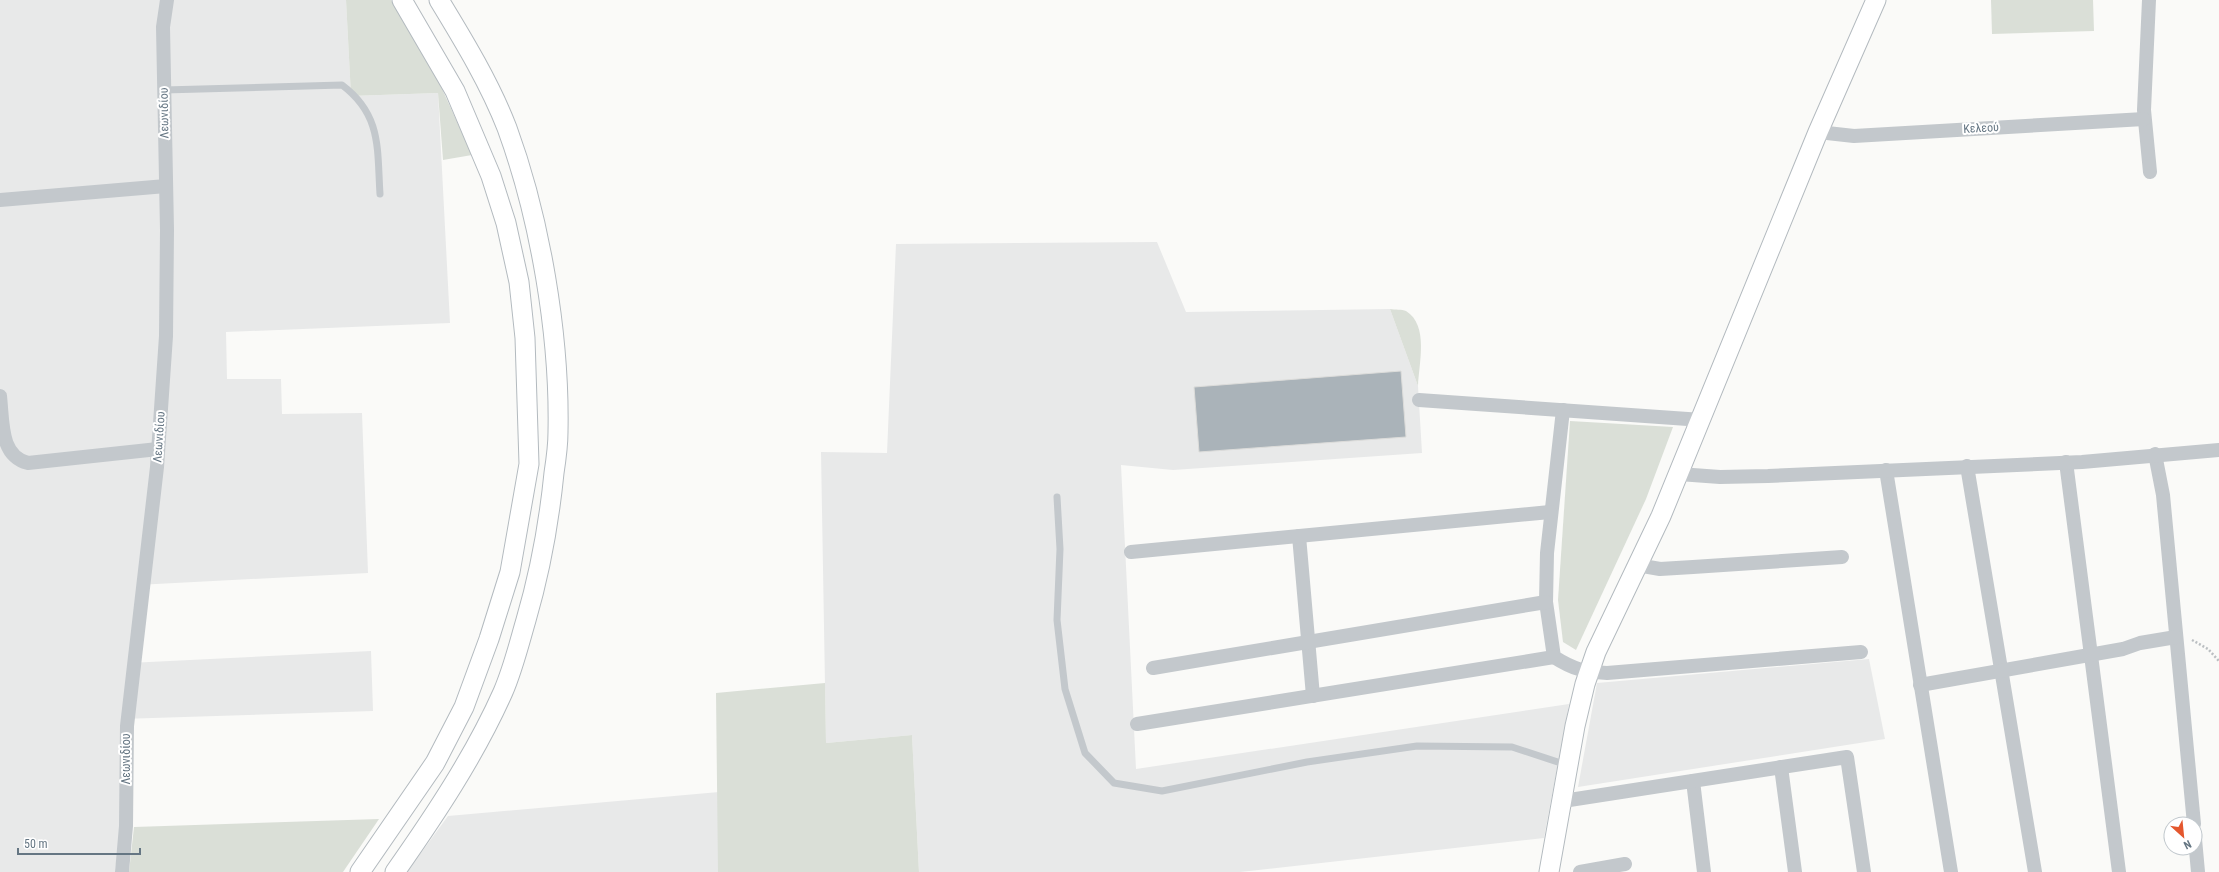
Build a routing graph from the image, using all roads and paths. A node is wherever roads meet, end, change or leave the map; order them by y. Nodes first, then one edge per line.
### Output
1 (167, 0) edge
2 (402, 0) edge
3 (439, 0) edge
4 (1876, 0) edge
5 (2149, 0) edge
6 (164, 90) junction
7 (2144, 119) junction
8 (1818, 132) junction
9 (2150, 172) dead end
10 (166, 186) junction
11 (380, 194) dead end
12 (0, 200) edge
13 (0, 396) edge
14 (1419, 400) dead end
15 (1563, 410) junction
16 (1702, 420) junction
17 (158, 449) junction
18 (2219, 450) edge
19 (2156, 454) junction
20 (2066, 462) junction
21 (1967, 466) junction
22 (1886, 470) junction
23 (1679, 474) junction
24 (1057, 497) dead end
25 (1550, 512) junction
26 (1299, 536) junction
27 (1131, 552) dead end
28 (1842, 557) dead end
29 (1637, 566) junction
30 (1546, 602) junction
31 (2176, 637) junction
32 (1308, 642) junction
33 (1861, 652) dead end
34 (2091, 655) junction
35 (1554, 657) junction
36 (2219, 661) edge
37 (1153, 668) dead end
38 (2002, 672) junction
39 (1590, 673) junction
40 (1920, 685) junction
41 (1313, 696) junction
42 (1137, 724) dead end
43 (1569, 766) junction
44 (1781, 767) junction
45 (1693, 781) junction
46 (1563, 801) junction
47 (2193, 816) edge
48 (2197, 856) edge
49 (1625, 864) dead end
50 (122, 872) edge
51 (360, 872) edge
52 (395, 872) edge
53 (1549, 872) edge
54 (1580, 872) edge
55 (1704, 872) edge
56 (1795, 872) edge
57 (1864, 872) edge
58 (1951, 872) edge
59 (2034, 872) edge
60 (2119, 872) edge
61 (2198, 872) edge

1 - 6 street, Λεωνιδίου
2 - 51 street
3 - 52 street
4 - 8 street
5 - 7 street
6 - 10 street, Λεωνιδίου
6 - 11 lane
7 - 8 street, Κελεού
7 - 9 street
8 - 16 street
10 - 12 street
10 - 17 street, Λεωνιδίου
13 - 17 street
14 - 15 street
15 - 16 street
15 - 25 street
16 - 23 street
17 - 50 street, Λεωνιδίου
18 - 19 street
19 - 20 street
19 - 31 street
20 - 21 street
20 - 34 street
21 - 22 street
21 - 38 street
22 - 23 street
22 - 40 street
23 - 29 street
24 - 43 lane
25 - 26 street
25 - 30 street
26 - 27 street
26 - 32 street
28 - 29 street
29 - 39 street
30 - 32 street
30 - 35 street
31 - 34 street
31 - 36 path
31 - 47 street
32 - 37 street
32 - 41 street
33 - 39 street
34 - 38 street
34 - 60 street
35 - 39 street
35 - 41 street
38 - 40 street
38 - 59 street
39 - 43 street
40 - 58 street
41 - 42 street
43 - 46 street
44 - 45 street
44 - 56 street
44 - 57 street
45 - 46 street
45 - 55 street
46 - 53 street
48 - 61 street
49 - 54 street

